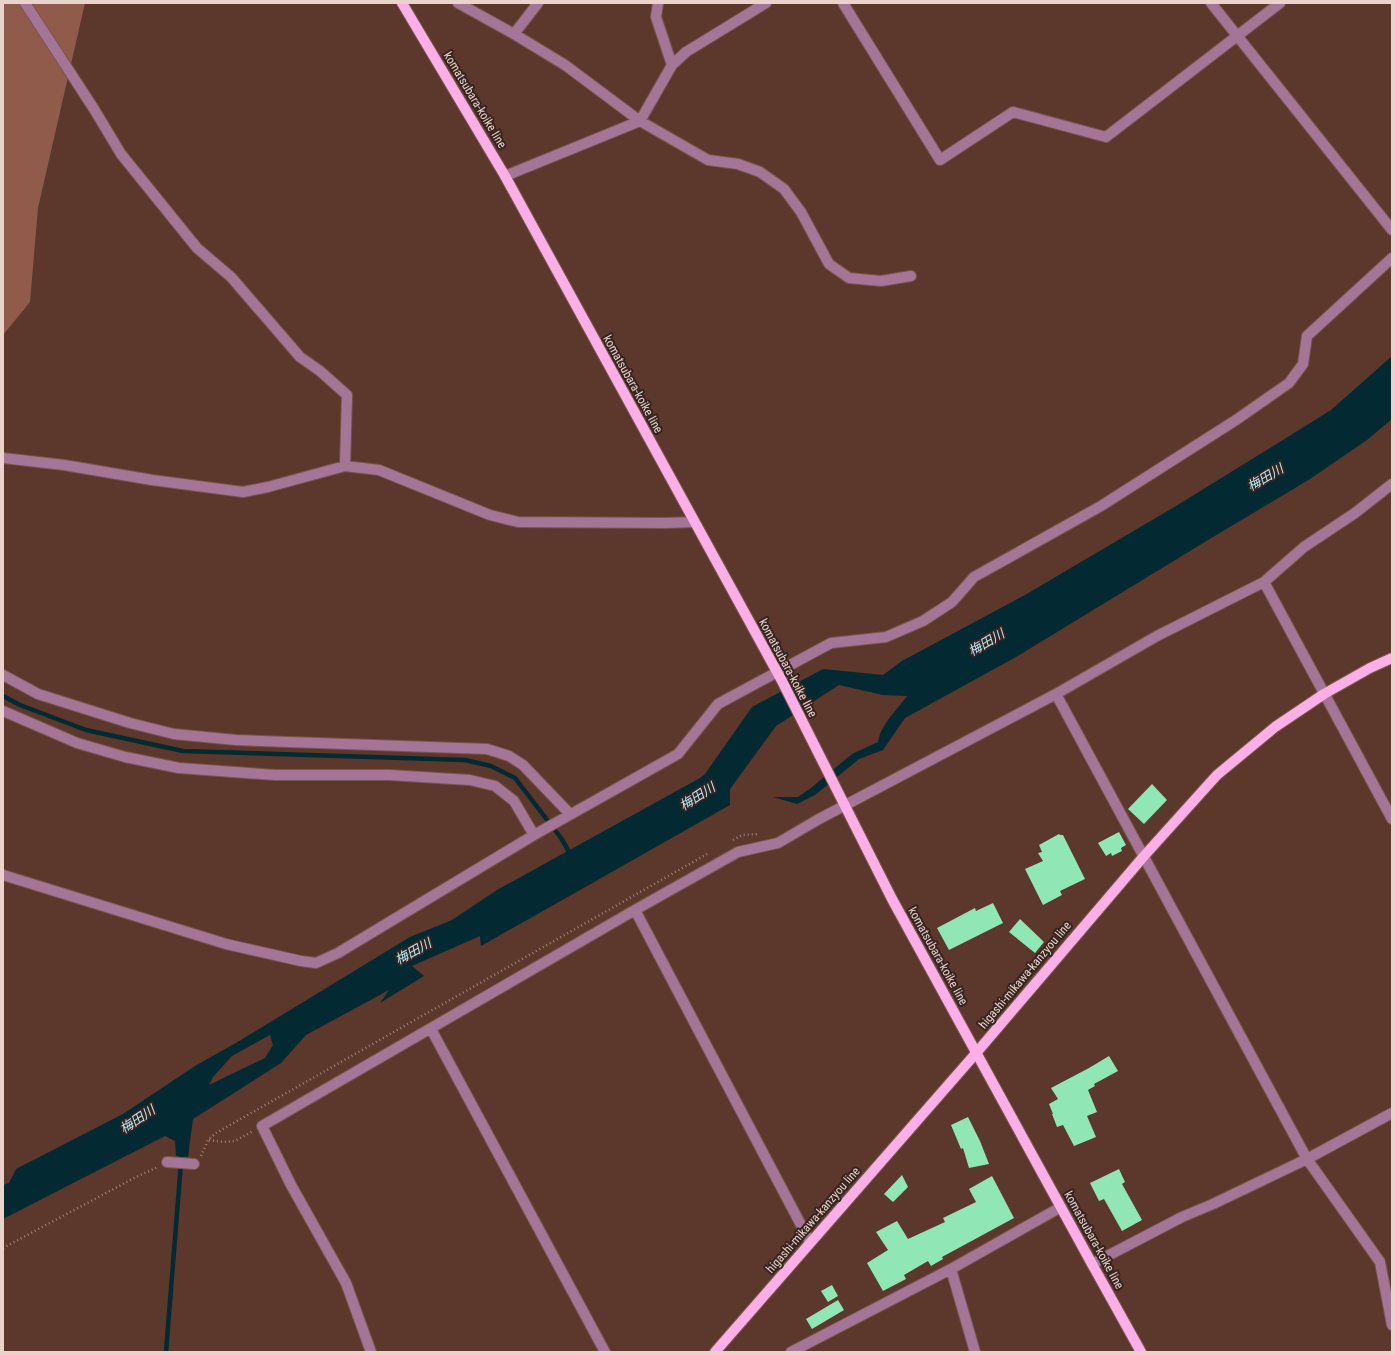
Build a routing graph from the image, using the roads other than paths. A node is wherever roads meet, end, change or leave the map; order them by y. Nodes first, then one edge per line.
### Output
1 (25, 3) edge
2 (402, 3) edge
3 (458, 3) edge
4 (538, 3) edge
5 (658, 3) edge
6 (766, 3) edge
7 (843, 3) edge
8 (1211, 3) edge
9 (1280, 3) edge
10 (514, 34) junction
11 (1238, 36) junction
12 (672, 65) junction
13 (640, 121) junction
14 (505, 176) junction
15 (1392, 230) edge
16 (1392, 258) edge
17 (911, 276) dead end
18 (3, 458) edge
19 (345, 466) junction
20 (1392, 484) edge
21 (694, 522) junction
22 (1264, 582) junction
23 (1392, 658) edge
24 (776, 672) junction
25 (3, 676) edge
26 (1056, 694) junction
27 (1324, 694) junction
28 (3, 712) edge
29 (845, 805) junction
30 (570, 814) junction
31 (1392, 819) edge
32 (534, 834) junction
33 (1144, 856) junction
34 (3, 875) edge
35 (635, 910) junction
36 (431, 1029) junction
37 (976, 1052) junction
38 (1392, 1113) edge
39 (1308, 1159) junction
40 (168, 1162) road end
41 (194, 1164) dead end
42 (1061, 1206) junction
43 (810, 1242) junction
44 (1092, 1264) junction
45 (951, 1269) junction
46 (1392, 1326) edge
47 (371, 1352) edge
48 (605, 1352) edge
49 (715, 1352) edge
50 (791, 1352) edge
51 (975, 1352) edge
52 (1141, 1352) edge

1 - 19 street
2 - 14 main road, komatsubara-koike line
3 - 10 street
4 - 10 street
5 - 12 street
6 - 12 street
7 - 11 street
8 - 11 street
9 - 11 street
10 - 13 street
11 - 15 street
12 - 13 street
13 - 14 street
13 - 17 street
14 - 21 main road, komatsubara-koike line
16 - 24 street
18 - 19 street
19 - 21 street
20 - 22 street
21 - 24 main road, komatsubara-koike line
22 - 26 street
22 - 27 street
23 - 27 main road, higashi-mikawa-kanzyou line
24 - 29 main road, komatsubara-koike line
24 - 30 street
25 - 30 street
26 - 29 street
26 - 33 street
27 - 31 street
27 - 33 main road, higashi-mikawa-kanzyou line
28 - 32 street
29 - 35 street
29 - 37 main road, komatsubara-koike line
30 - 32 street
32 - 34 street
33 - 37 main road, higashi-mikawa-kanzyou line
33 - 39 street
35 - 36 street
35 - 43 street
36 - 47 street
36 - 48 street
37 - 42 main road, komatsubara-koike line
37 - 43 main road, higashi-mikawa-kanzyou line
38 - 39 street
39 - 44 street
39 - 46 street
40 - 41 street
42 - 44 main road, komatsubara-koike line
42 - 45 street
43 - 49 main road, higashi-mikawa-kanzyou line
44 - 52 main road, komatsubara-koike line
45 - 50 street
45 - 51 street

